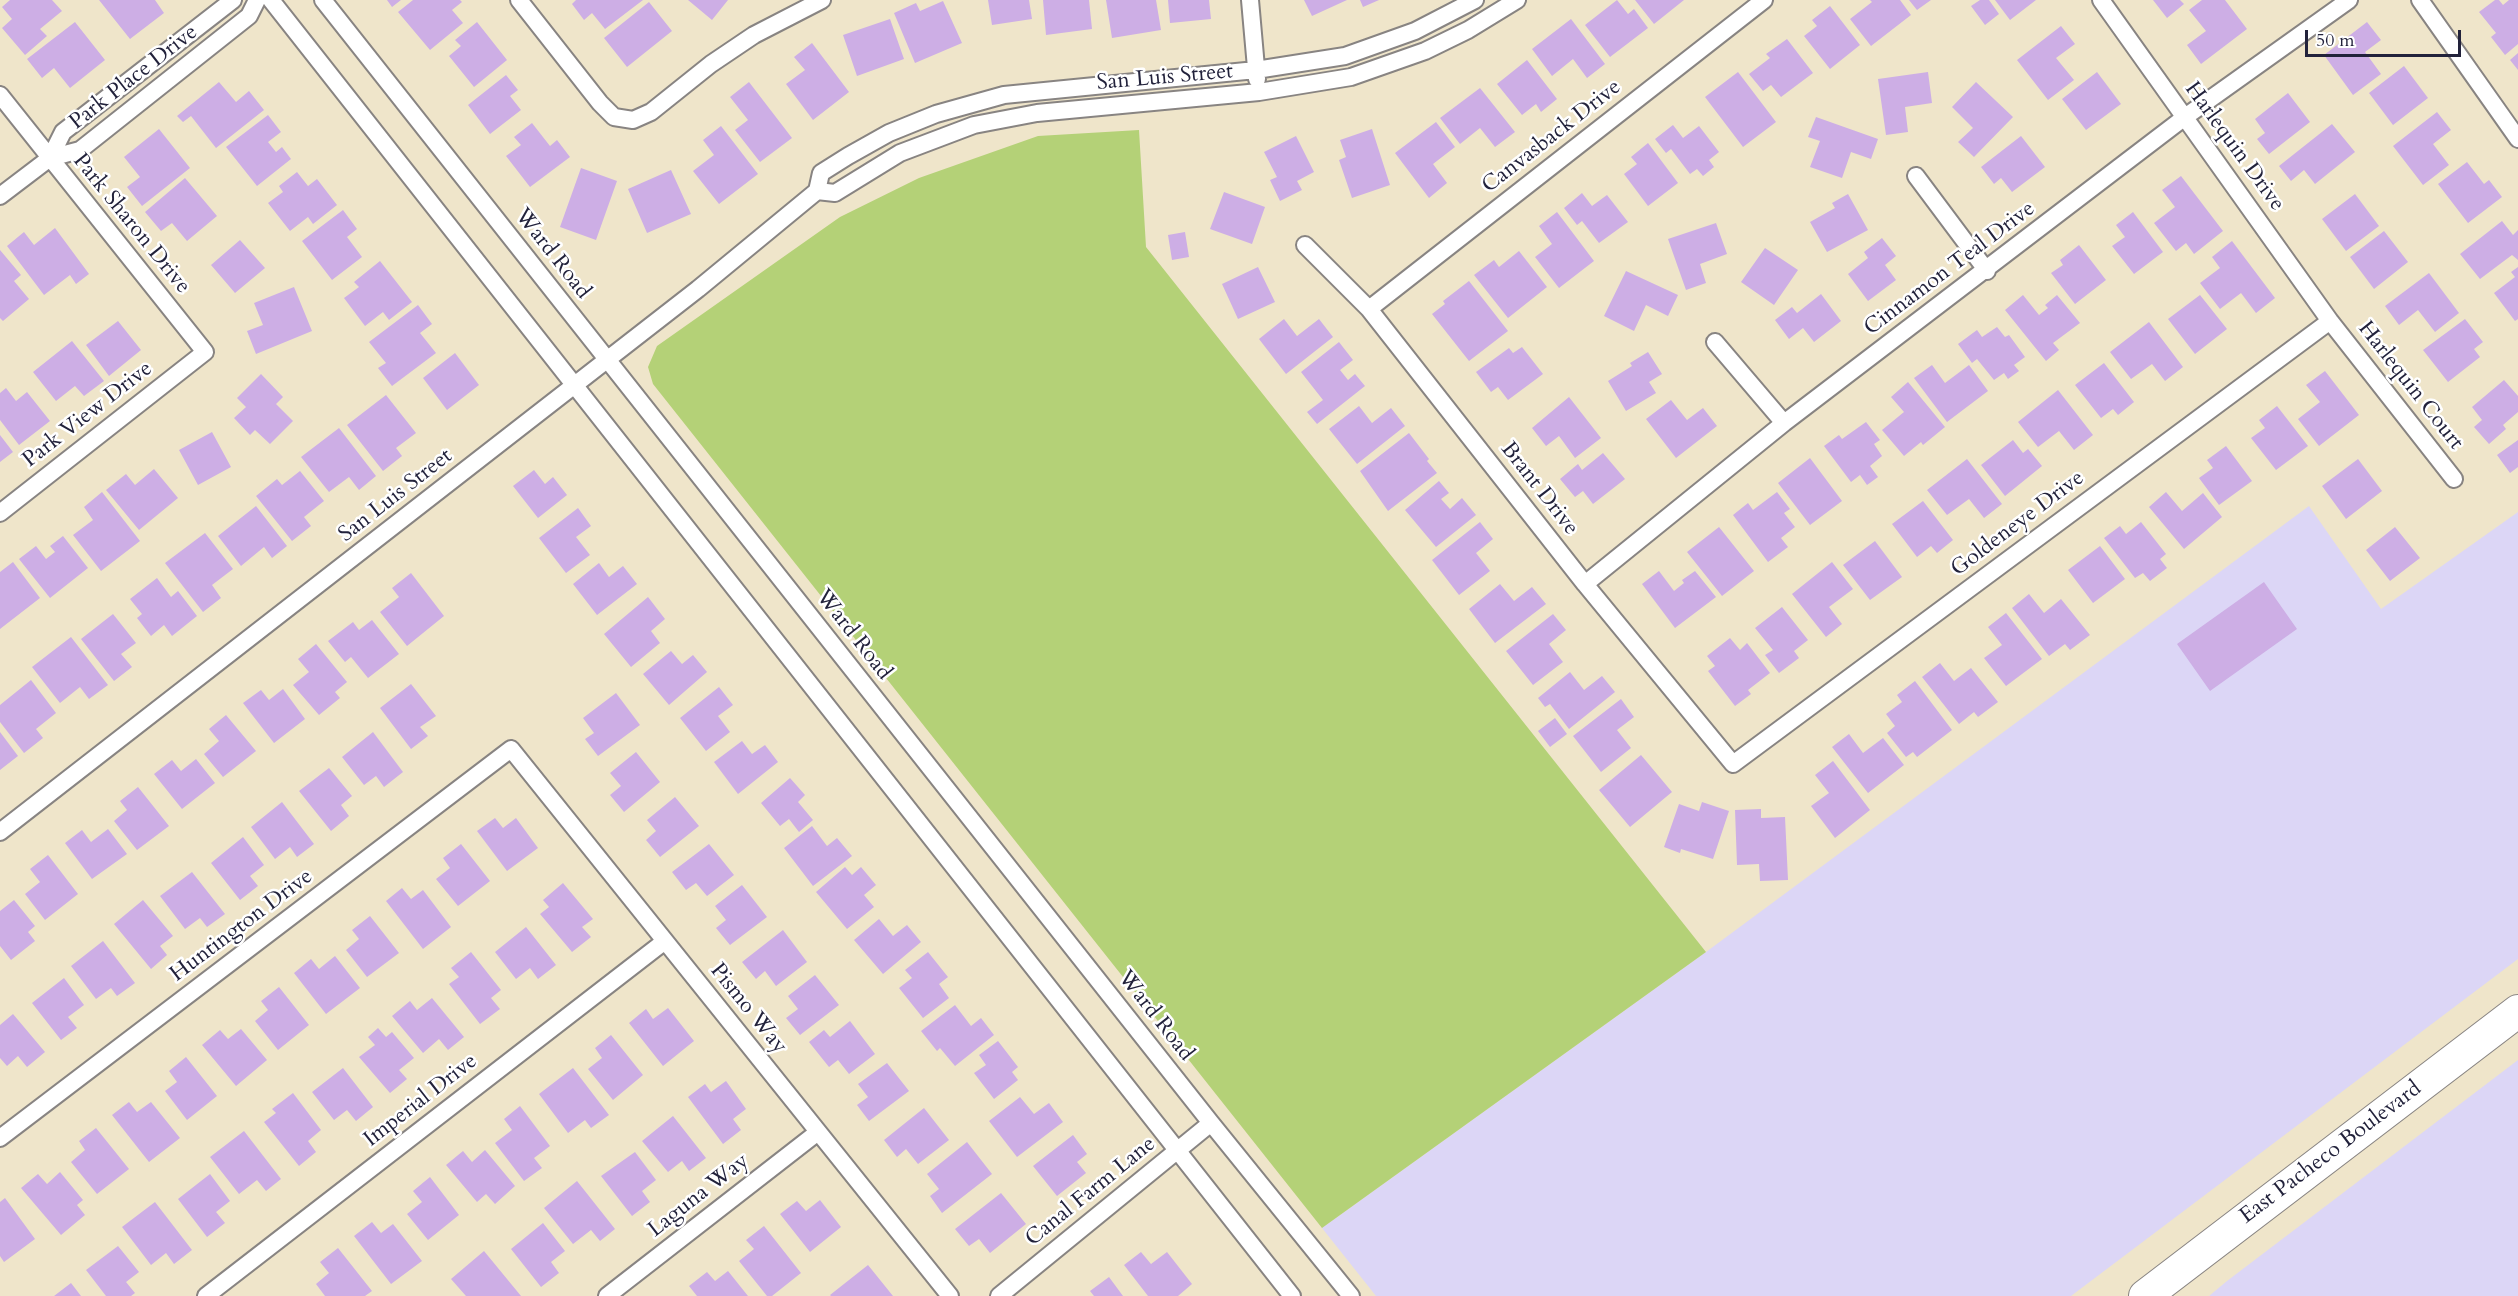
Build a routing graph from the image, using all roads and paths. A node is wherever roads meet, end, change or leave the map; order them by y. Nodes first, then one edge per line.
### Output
1 (233, 0) edge
2 (256, 0) edge
3 (271, 0) edge
4 (323, 0) edge
5 (519, 0) edge
6 (1250, 0) edge
7 (1475, 0) edge
8 (1517, 0) edge
9 (1764, 0) edge
10 (2101, 0) edge
11 (2349, 0) edge
12 (2420, 0) edge
13 (810, 2) edge
14 (1742, 6) edge
15 (1256, 70) junction
16 (1259, 92) junction
17 (0, 95) edge
18 (2185, 117) junction
19 (2518, 139) edge
20 (50, 158) junction
21 (1916, 176) dead end
22 (817, 191) junction
23 (0, 196) edge
24 (1305, 245) dead end
25 (1987, 271) junction
26 (1369, 309) junction
27 (2330, 321) junction
28 (1715, 342) dead end
29 (205, 352) joint
30 (607, 360) junction
31 (576, 384) junction
32 (1784, 423) junction
33 (2454, 479) dead end
34 (0, 513) edge
35 (1585, 584) junction
36 (511, 749) joint
37 (1733, 764) joint
38 (0, 832) edge
39 (664, 941) junction
40 (2518, 1011) edge
41 (1211, 1123) junction
42 (818, 1132) junction
43 (0, 1138) edge
44 (1176, 1152) junction
45 (206, 1296) edge
46 (607, 1296) edge
47 (950, 1296) edge
48 (999, 1296) edge
49 (1292, 1296) edge
50 (1351, 1296) edge
51 (2145, 1296) edge

1 - 20 street, Park Place Drive
2 - 20 street, Park Place Drive
3 - 31 street
4 - 30 street, Ward Road
5 - 13 street
6 - 15 street
7 - 15 street, San Luis Street
8 - 16 street, San Luis Street
9 - 14 street, Canvasback Drive
10 - 18 street, Harlequin Drive
11 - 18 street, Cinnamon Teal Drive
12 - 19 street
14 - 26 street, Canvasback Drive
15 - 16 street
15 - 22 street, San Luis Street
16 - 22 street, San Luis Street
17 - 20 street, Park Sharon Drive
18 - 25 street, Cinnamon Teal Drive
18 - 27 street, Harlequin Drive
20 - 23 street
20 - 29 street, Park Sharon Drive
21 - 25 street
22 - 30 street, San Luis Street
24 - 26 street, Brant Drive
25 - 32 street, Cinnamon Teal Drive
26 - 35 street, Brant Drive
27 - 33 street, Harlequin Court
27 - 37 street, Goldeneye Drive
28 - 32 street
29 - 34 street, Park View Drive
30 - 31 street, San Luis Street
30 - 41 street, Ward Road
31 - 38 street, San Luis Street
31 - 44 street
32 - 35 street, Cinnamon Teal Drive
35 - 37 street, Brant Drive
36 - 39 street, Pismo Way
36 - 43 street, Huntington Drive
39 - 42 street, Pismo Way
39 - 45 street, Imperial Drive
40 - 51 highway, East Pacheco Boulevard
41 - 44 street, Canal Farm Lane
41 - 50 street, Ward Road
42 - 46 street, Laguna Way
42 - 47 street, Pismo Way
44 - 48 street, Canal Farm Lane
44 - 49 street

